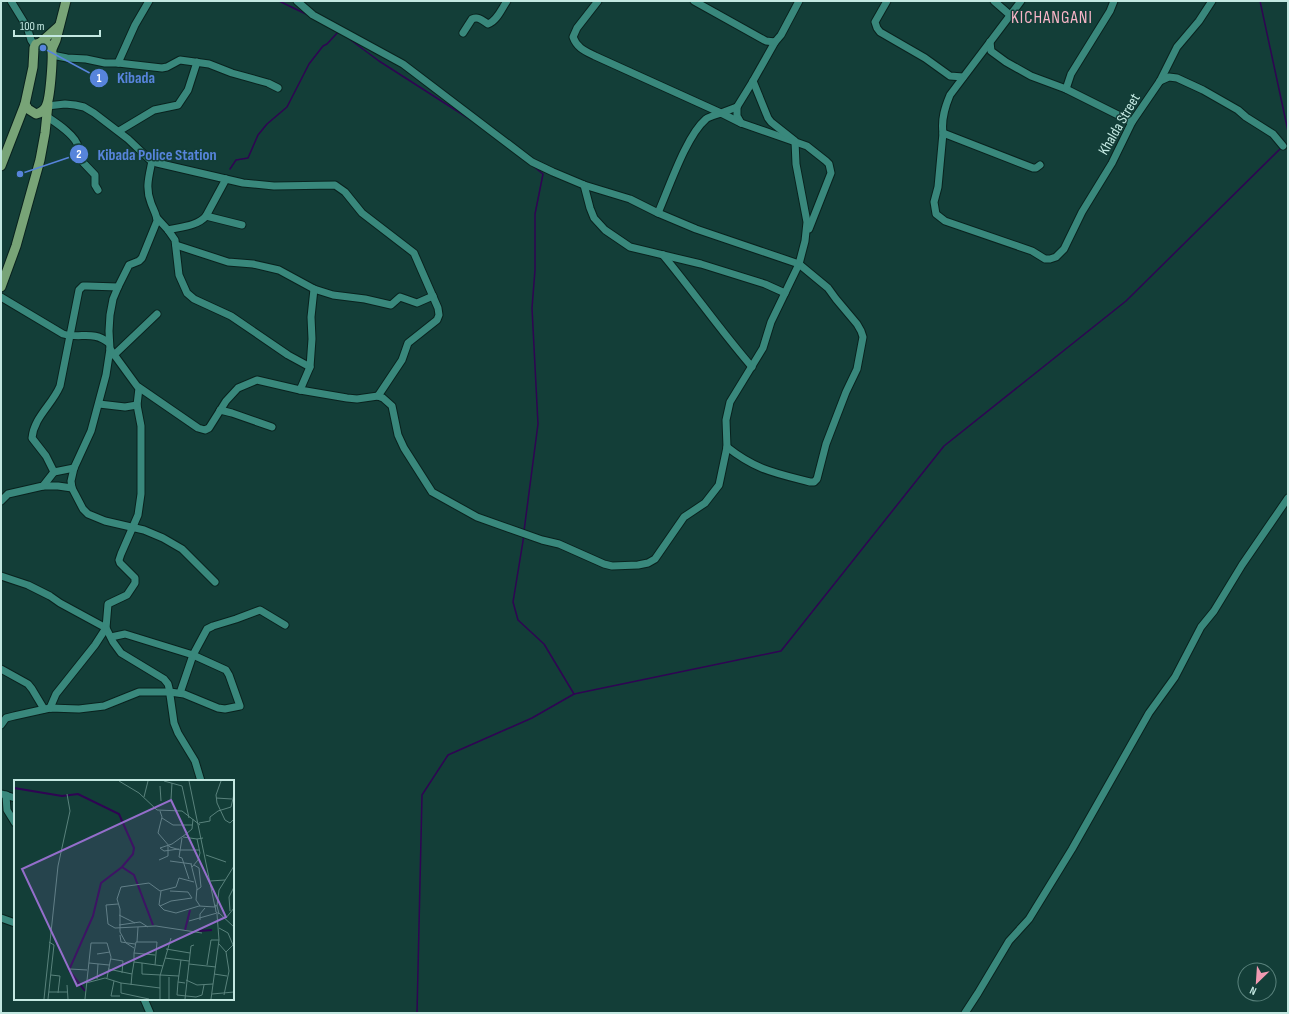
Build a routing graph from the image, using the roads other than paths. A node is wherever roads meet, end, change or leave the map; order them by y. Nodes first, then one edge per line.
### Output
1 (11, 1) edge
2 (66, 1) edge
3 (150, 1) edge
4 (297, 1) edge
5 (507, 1) edge
6 (598, 1) edge
7 (694, 1) edge
8 (799, 1) edge
9 (887, 1) edge
10 (994, 1) edge
11 (1021, 1) edge
12 (1114, 1) edge
13 (1212, 1) edge
14 (1010, 15) junction
15 (59, 26) junction
16 (463, 33) dead end
17 (775, 42) junction
18 (990, 42) junction
19 (38, 44) junction
20 (52, 52) junction
21 (118, 62) junction
22 (198, 62) junction
23 (963, 77) junction
24 (753, 81) junction
25 (1160, 81) junction
26 (278, 88) dead end
27 (1066, 89) junction
28 (25, 104) junction
29 (48, 105) junction
30 (737, 107) junction
31 (721, 113) junction
32 (36, 114) junction
33 (46, 119) junction
34 (1132, 122) junction
35 (741, 123) junction
36 (18, 124) junction
37 (119, 131) junction
38 (943, 133) junction
39 (795, 141) junction
40 (1283, 146) dead end
41 (152, 161) junction
42 (1040, 165) dead end
43 (1, 166) edge
44 (226, 179) junction
45 (584, 185) junction
46 (98, 190) dead end
47 (658, 213) junction
48 (206, 216) junction
49 (157, 218) junction
50 (242, 225) dead end
51 (168, 230) junction
52 (805, 241) junction
53 (176, 245) junction
54 (663, 255) junction
55 (799, 264) junction
56 (1, 287) edge
57 (118, 287) junction
58 (314, 289) junction
59 (785, 293) junction
60 (433, 296) junction
61 (1, 297) edge
62 (157, 314) dead end
63 (69, 336) junction
64 (111, 349) junction
65 (752, 366) junction
66 (310, 367) junction
67 (139, 388) junction
68 (300, 390) junction
69 (378, 396) junction
70 (99, 404) junction
71 (137, 405) junction
72 (220, 410) junction
73 (272, 427) dead end
74 (726, 446) junction
75 (74, 468) junction
76 (54, 472) junction
77 (42, 486) junction
78 (72, 488) junction
79 (1288, 498) edge
80 (1, 501) edge
81 (133, 526) junction
82 (1, 576) edge
83 (215, 582) dead end
84 (285, 625) dead end
85 (106, 628) junction
86 (110, 637) junction
87 (194, 655) junction
88 (1, 669) edge
89 (170, 692) junction
90 (180, 693) junction
91 (47, 708) junction
92 (1, 725) edge
93 (201, 780) edge
94 (3, 795) edge
95 (14, 798) edge
96 (14, 820) edge
97 (1, 918) edge
98 (14, 923) edge
99 (144, 1000) edge
100 (150, 1013) edge
101 (965, 1013) edge

1 - 19 street
2 - 15 main road
3 - 21 street
4 - 45 street
5 - 16 street
6 - 31 street
7 - 17 street
8 - 17 street
9 - 23 street
10 - 14 street
11 - 14 street
12 - 27 street
13 - 25 street, Khalda Street
14 - 18 street
15 - 19 main road
15 - 20 main road
17 - 24 street
18 - 23 street
18 - 27 street
19 - 20 main road
19 - 28 main road
20 - 21 street
20 - 29 main road
21 - 22 street
22 - 26 street
22 - 37 street
23 - 38 street
24 - 30 street
24 - 39 street
25 - 34 street, Khalda Street
25 - 40 street
27 - 34 street
28 - 32 main road
28 - 36 main road
29 - 32 main road
29 - 33 main road
29 - 37 street
30 - 31 street
30 - 35 street
31 - 35 street
31 - 47 street
32 - 33 main road
32 - 36 main road
33 - 46 street
33 - 56 main road
34 - 38 street, Khalda Street
35 - 39 street
36 - 43 main road
37 - 41 street
38 - 42 street
39 - 52 street
39 - 52 street
41 - 44 street
41 - 49 street
44 - 48 street
44 - 60 street
45 - 47 street
45 - 54 street
47 - 55 street
48 - 50 street
48 - 51 street
49 - 51 street
49 - 57 street
51 - 53 street
52 - 55 street
53 - 58 street
53 - 66 street
54 - 59 street
54 - 65 street
55 - 59 street
55 - 74 street
57 - 63 street
57 - 64 street
58 - 60 street
58 - 66 street
59 - 65 street
60 - 69 street
61 - 63 street
62 - 64 street
63 - 64 street
63 - 76 street
64 - 67 street
64 - 70 street
65 - 74 street
66 - 68 street
67 - 71 street
67 - 72 street
68 - 69 street
68 - 72 street
69 - 74 street
70 - 71 street
70 - 75 street
71 - 81 street
72 - 73 street
75 - 76 street
75 - 78 street
76 - 77 street
77 - 78 street
77 - 80 street
78 - 81 street
79 - 101 street
81 - 83 street
81 - 85 street
82 - 85 street
84 - 87 street
85 - 86 street
85 - 91 street
86 - 87 street
86 - 89 street
87 - 90 street
87 - 90 street
88 - 91 street
89 - 90 street
89 - 91 street
89 - 93 street
91 - 92 street
94 - 95 street
94 - 96 street
97 - 98 street
99 - 100 street

